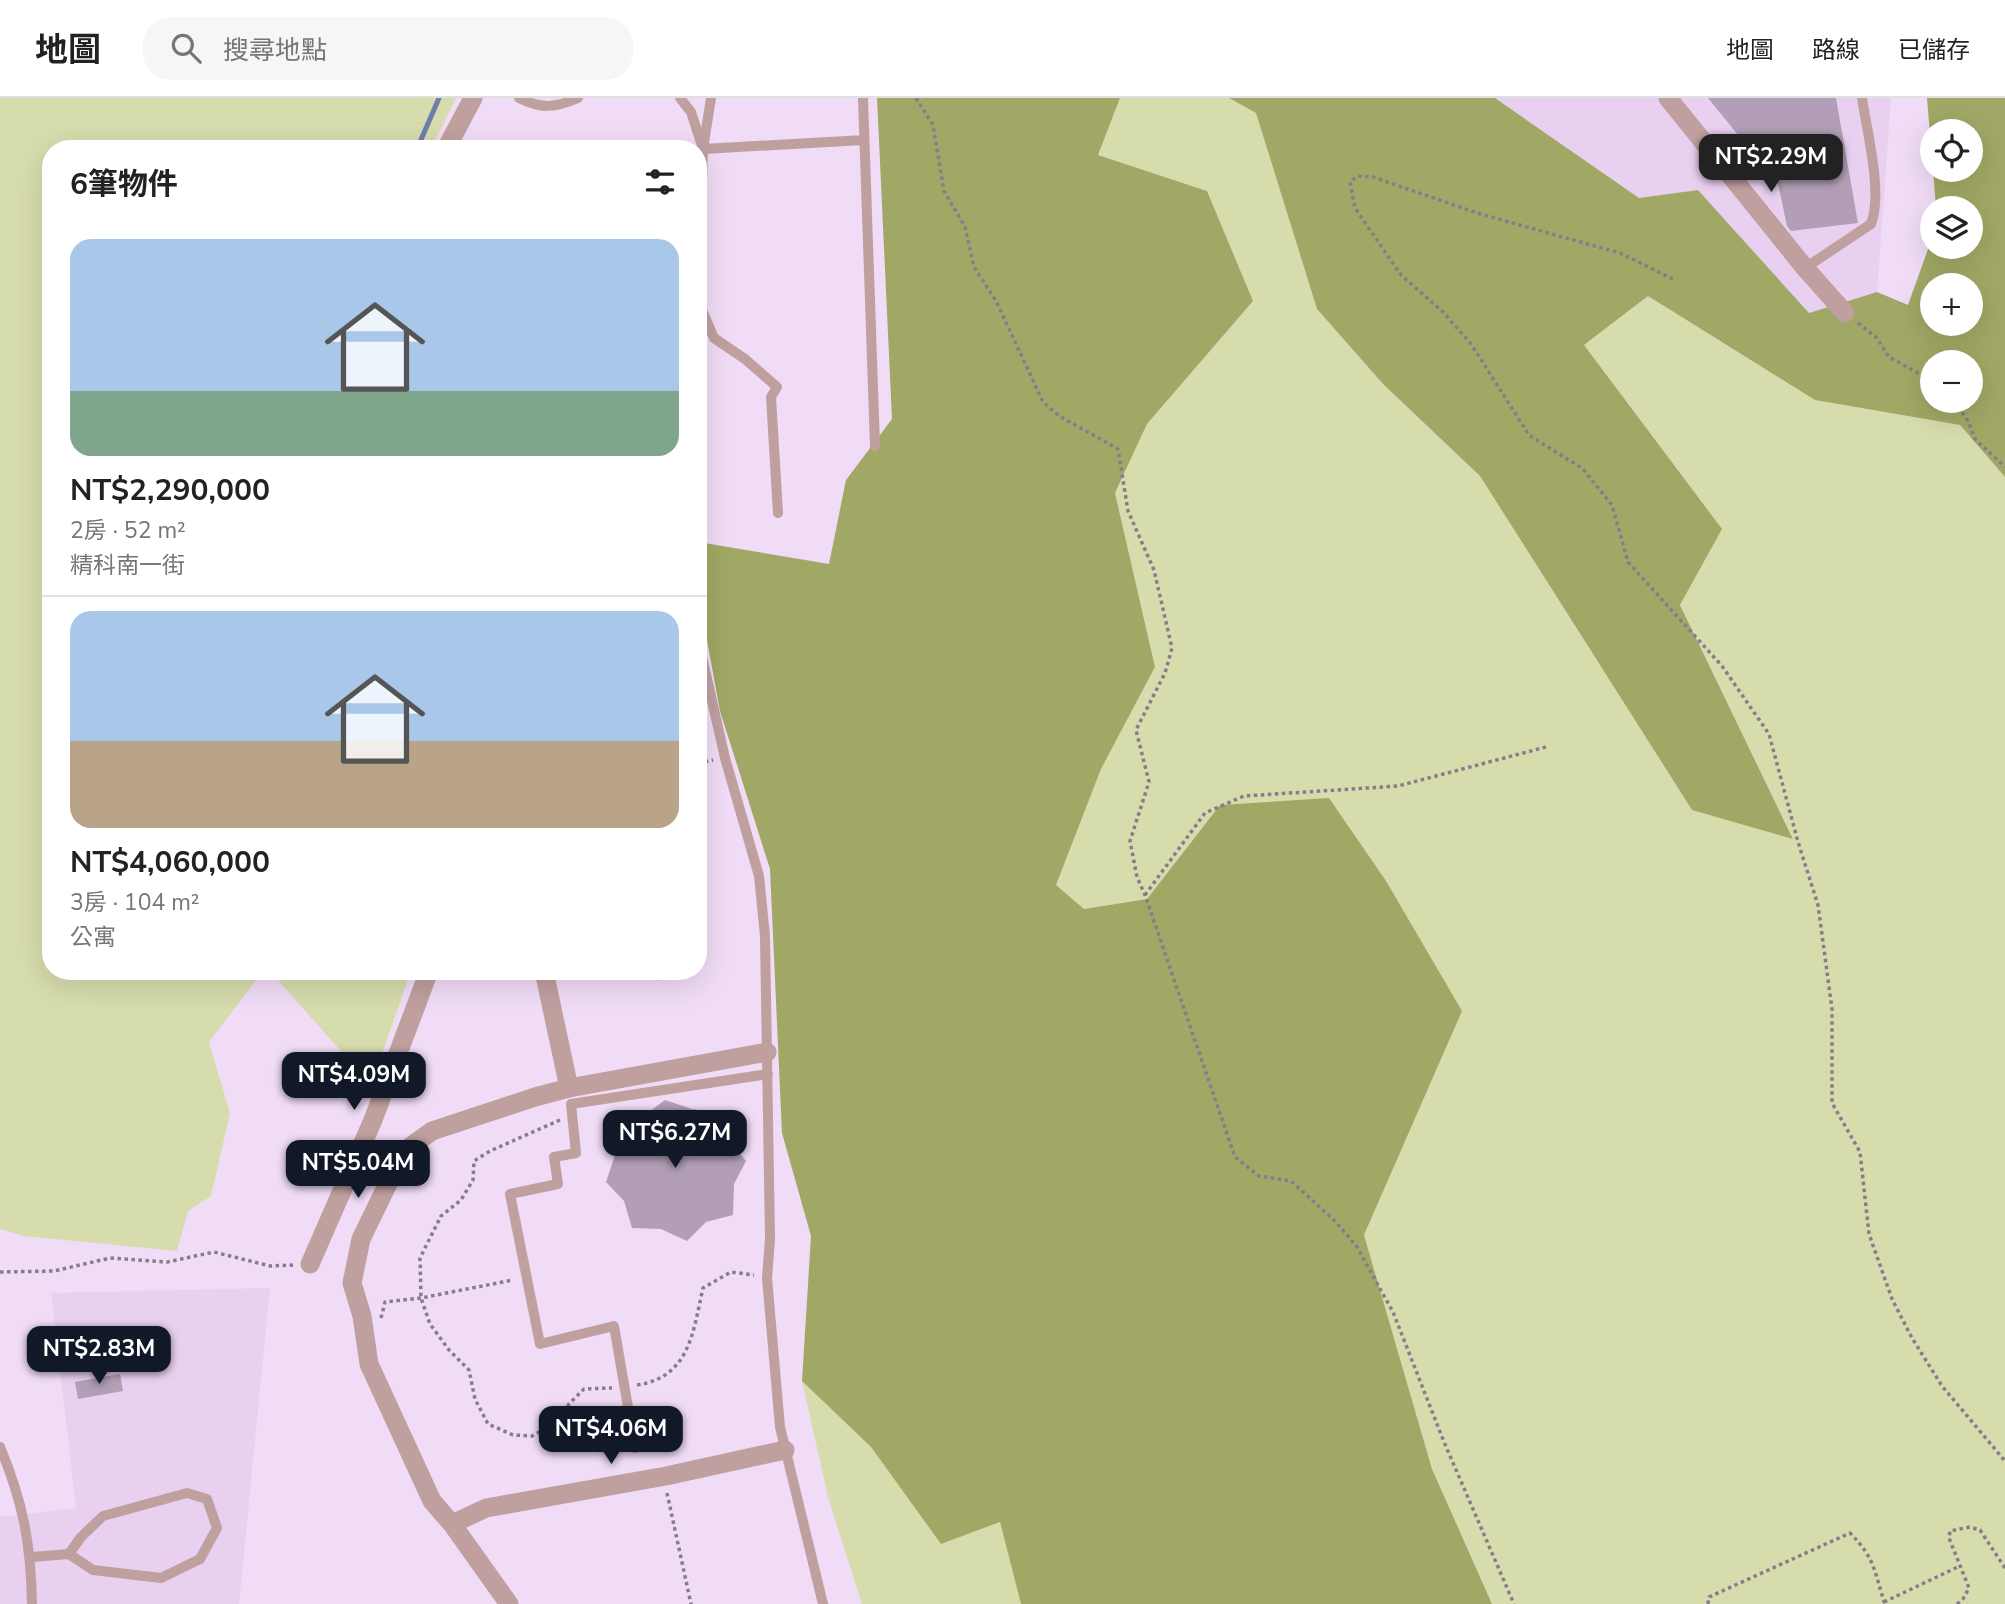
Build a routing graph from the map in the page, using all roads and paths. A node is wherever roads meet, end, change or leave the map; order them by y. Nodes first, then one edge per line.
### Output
1 (473, 98) edge
2 (519, 98) edge
3 (578, 98) edge
4 (680, 98) edge
5 (711, 98) edge
6 (863, 98) edge
7 (916, 98) edge
8 (1668, 98) edge
9 (1862, 98) edge
10 (451, 140) edge
11 (700, 140) edge
12 (704, 140) edge
13 (864, 140) junction
14 (707, 149) edge
15 (1805, 268) junction
16 (1673, 279) dead end
17 (1845, 313) joint
18 (707, 322) edge
19 (1920, 375) edge
20 (1962, 413) edge
21 (875, 446) dead end
22 (2005, 467) edge
23 (779, 513) dead end
24 (707, 679) edge
25 (1546, 747) dead end
26 (1145, 895) junction
27 (426, 980) edge
28 (546, 980) edge
29 (767, 1052) junction
30 (768, 1074) junction
31 (570, 1096) junction
32 (310, 1264) joint
33 (0, 1272) edge
34 (526, 1277) junction
35 (767, 1278) junction
36 (421, 1298) junction
37 (379, 1327) dead end
38 (624, 1387) junction
39 (0, 1447) edge
40 (635, 1448) dead end
41 (785, 1450) junction
42 (2005, 1461) edge
43 (666, 1476) junction
44 (452, 1524) junction
45 (69, 1554) junction
46 (32, 1557) junction
47 (1960, 1566) junction
48 (2005, 1568) edge
49 (1884, 1603) edge
50 (33, 1604) edge
51 (509, 1604) edge
52 (691, 1604) edge
53 (823, 1604) edge
54 (1514, 1604) edge
55 (1708, 1604) edge
56 (1957, 1604) edge

1 - 10 street
2 - 3 lane
4 - 11 lane
5 - 12 lane
6 - 13 lane
7 - 26 path
8 - 15 street
9 - 15 lane
13 - 14 lane
13 - 21 lane
15 - 17 street
16 - 42 path
17 - 19 path
18 - 23 lane
20 - 22 path
24 - 29 lane
25 - 26 path
26 - 54 path
27 - 32 street
28 - 31 street
29 - 30 lane
29 - 31 street
30 - 31 lane
30 - 35 lane
31 - 34 lane
31 - 36 path
31 - 44 street
32 - 33 path
34 - 36 path
34 - 38 lane
35 - 38 path
35 - 41 lane
36 - 37 path
36 - 38 path
38 - 40 lane
39 - 46 lane
41 - 43 street
41 - 53 lane
43 - 44 street
43 - 52 path
44 - 51 street
45 - 45 lane
45 - 46 lane
46 - 50 lane
47 - 48 path
47 - 49 path
47 - 56 path
49 - 55 path

